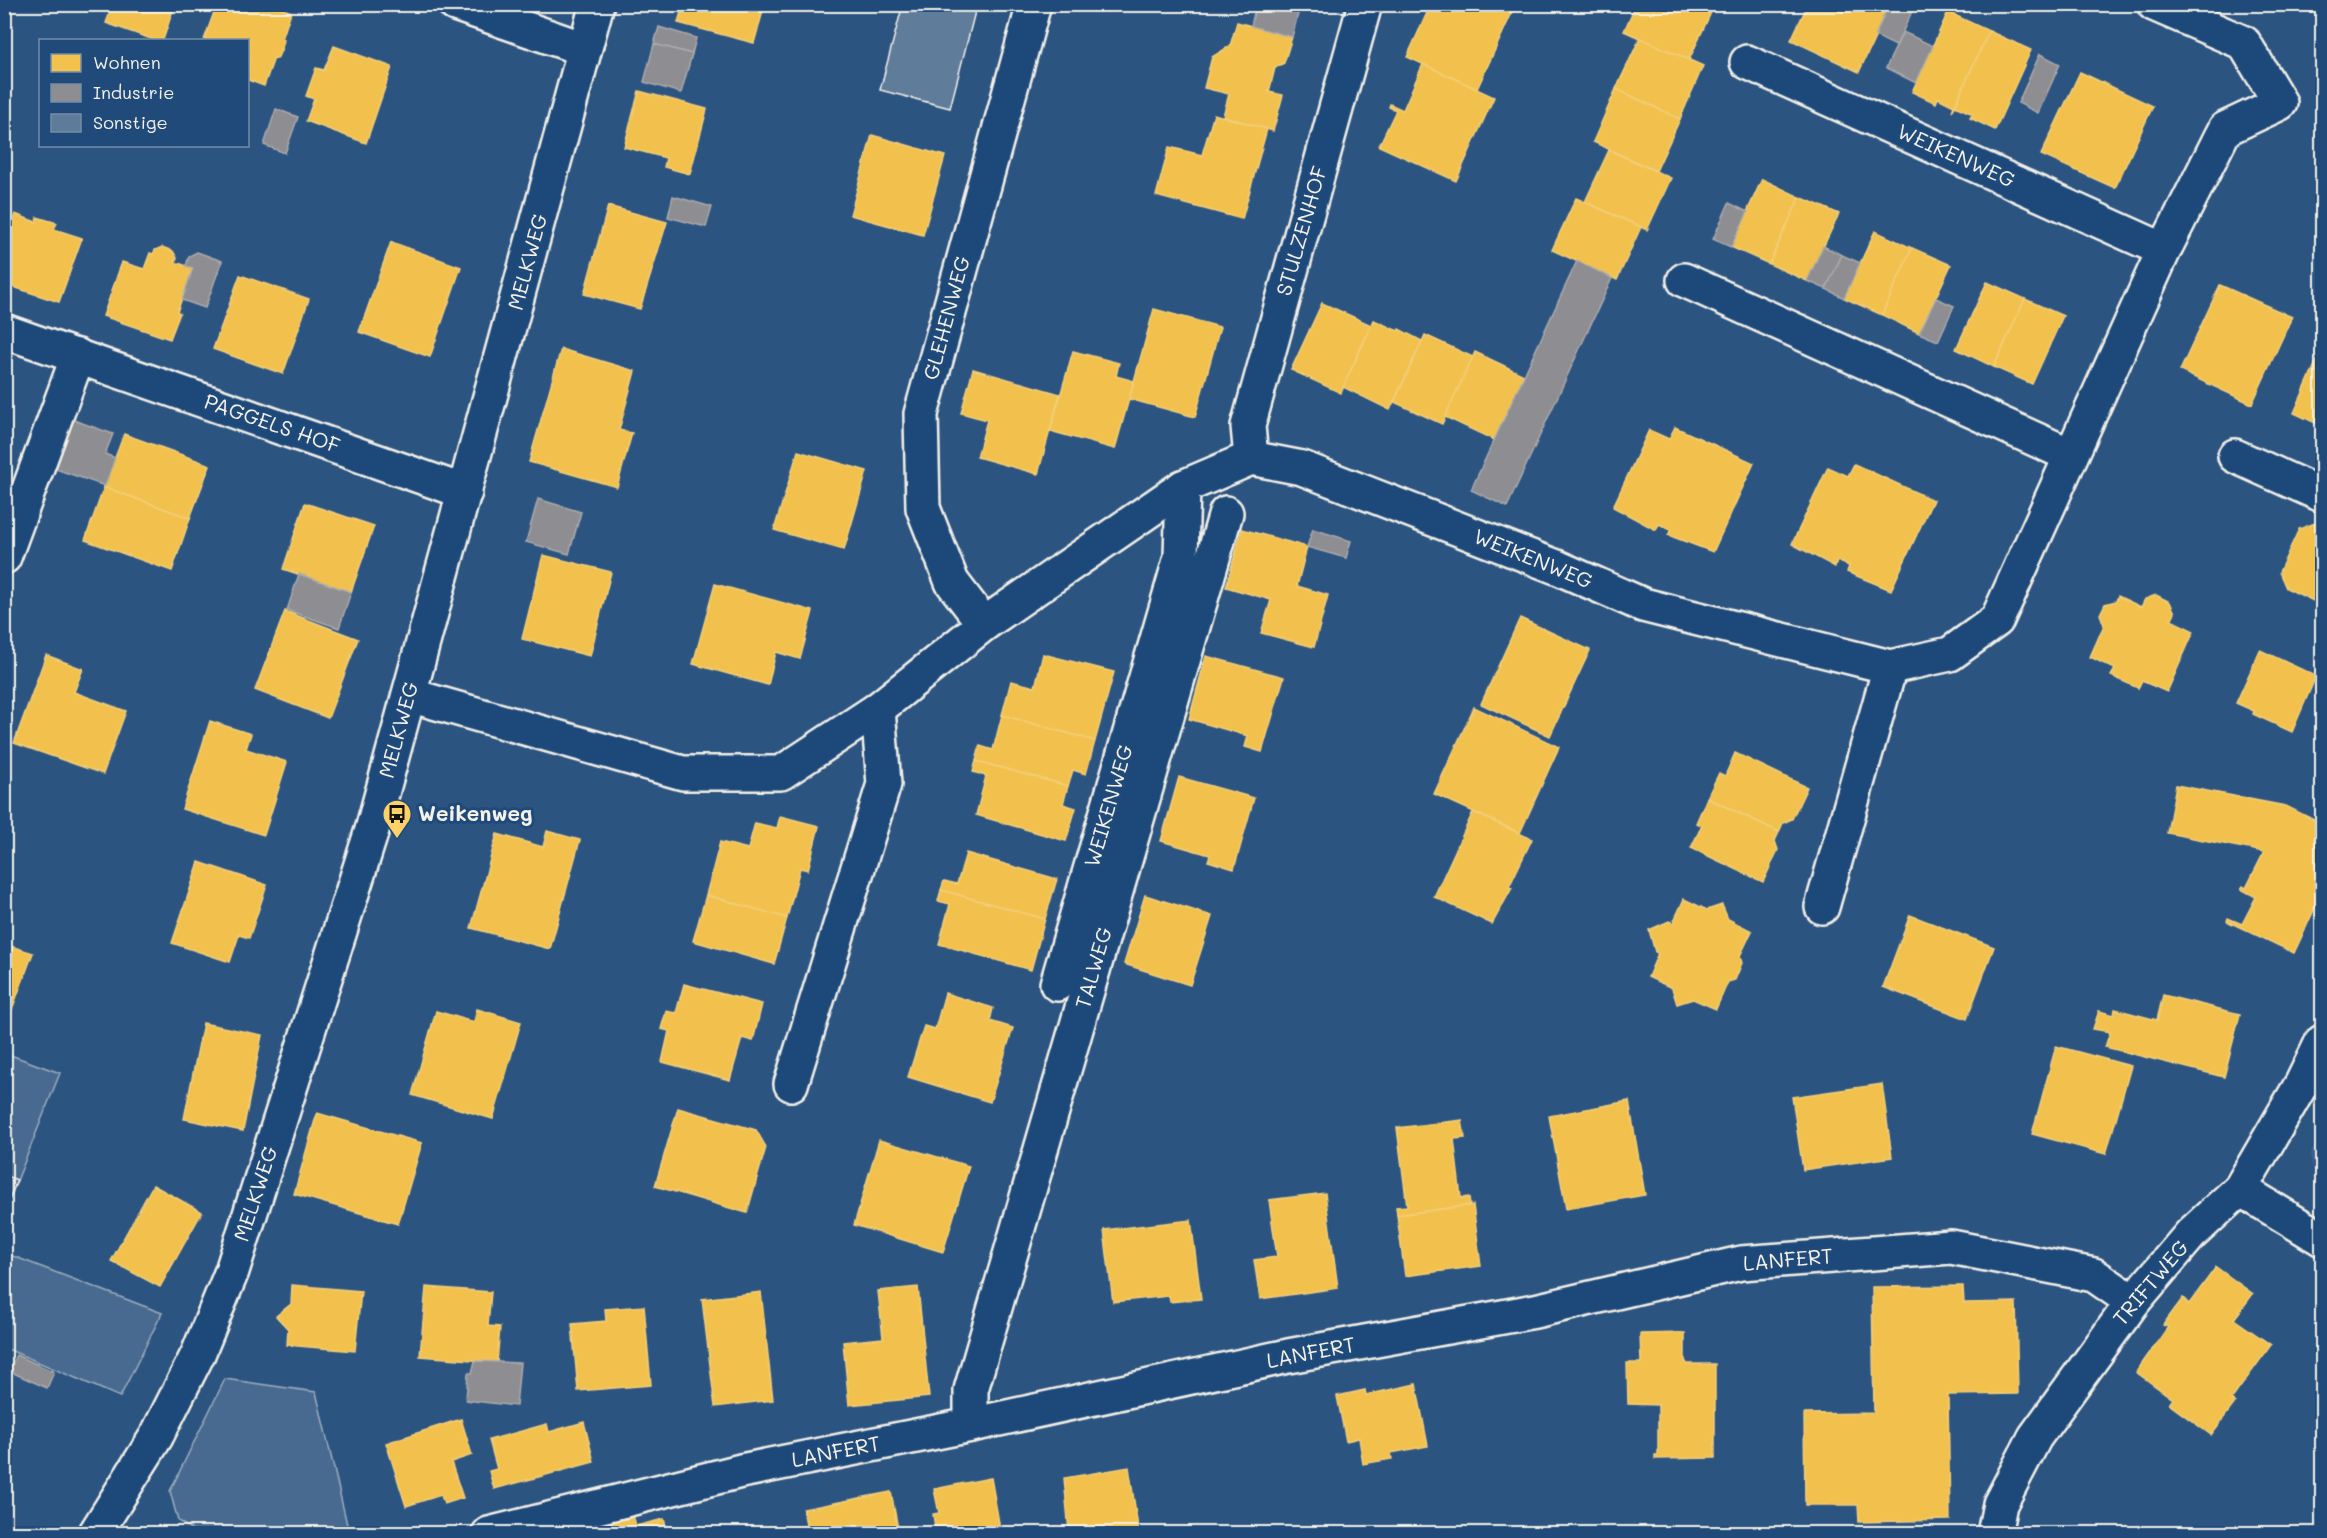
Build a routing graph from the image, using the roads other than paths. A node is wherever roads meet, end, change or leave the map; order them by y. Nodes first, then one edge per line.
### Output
1 (455, 4) edge
2 (597, 4) edge
3 (1034, 4) edge
4 (1365, 4) edge
5 (2154, 4) edge
6 (584, 49) junction
7 (1747, 62) dead end
8 (2164, 250) junction
9 (1684, 280) dead end
10 (4, 331) edge
11 (78, 356) junction
12 (2070, 455) junction
13 (2235, 456) dead end
14 (1251, 458) junction
15 (1183, 487) junction
16 (465, 492) junction
17 (2322, 495) edge
18 (1226, 513) dead end
19 (4, 557) edge
20 (984, 624) junction
21 (1890, 667) junction
22 (409, 695) junction
23 (878, 709) junction
24 (1822, 907) dead end
25 (1058, 984) dead end
26 (2322, 1042) edge
27 (791, 1084) dead end
28 (2240, 1189) junction
29 (2322, 1239) edge
30 (2133, 1302) junction
31 (971, 1425) junction
32 (98, 1533) edge
33 (489, 1533) edge
34 (1994, 1533) edge

1 - 6 street
2 - 6 street, MELKWEG
3 - 20 street, GLEHENWEG
4 - 14 street, STULZENHOF
5 - 8 street, WEIKENWEG
6 - 16 street, MELKWEG
7 - 8 street, WEIKENWEG
8 - 12 street, WEIKENWEG
9 - 12 street
10 - 11 street, PAGGELS HOF
11 - 16 street, PAGGELS HOF
11 - 19 street
12 - 21 street, WEIKENWEG
13 - 17 street
14 - 15 street
14 - 21 street, WEIKENWEG
15 - 20 street
15 - 25 street, WEIKENWEG
16 - 22 street, MELKWEG
18 - 31 street, TALWEG
20 - 23 street
21 - 24 street
22 - 23 street
22 - 32 street, MELKWEG
23 - 27 street
26 - 28 street, TRIFTWEG
28 - 29 street
28 - 30 street, TRIFTWEG
30 - 31 street, LANFERT
30 - 34 street, TRIFTWEG
31 - 33 street, LANFERT

